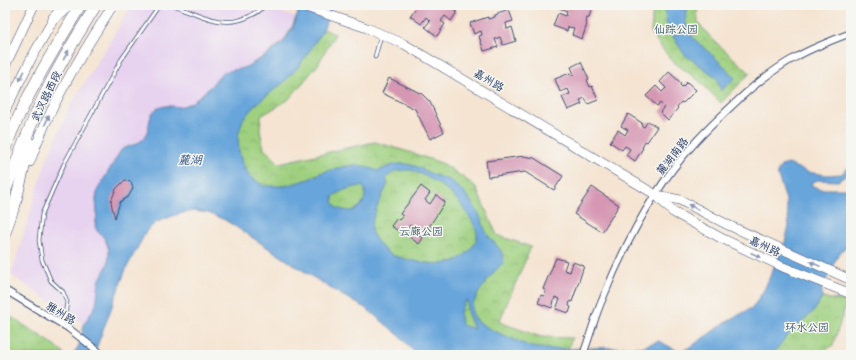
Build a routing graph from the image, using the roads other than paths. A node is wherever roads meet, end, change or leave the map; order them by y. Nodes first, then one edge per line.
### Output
1 (34, 5) edge
2 (62, 5) edge
3 (69, 5) edge
4 (81, 5) edge
5 (96, 5) edge
6 (113, 5) edge
7 (163, 5) edge
8 (173, 5) edge
9 (264, 5) edge
10 (300, 5) edge
11 (54, 18) junction
12 (381, 34) junction
13 (851, 34) edge
14 (375, 57) dead end
15 (5, 66) edge
16 (44, 95) junction
17 (5, 111) edge
18 (5, 149) edge
19 (5, 192) edge
20 (656, 195) junction
21 (14, 208) junction
22 (5, 236) edge
23 (851, 280) edge
24 (5, 290) edge
25 (850, 294) edge
26 (60, 323) junction
27 (103, 355) edge
28 (583, 355) edge

1 - 15 street
2 - 11 street
3 - 11 highway
4 - 18 highway, 武汉路西段
16 -> 5 highway, 武汉路西段
21 -> 6 street
7 - 26 lane
8 - 9 lane
10 - 12 street, 嘉州路
11 -> 17 street
12 - 14 lane
12 - 20 street, 嘉州路
13 - 20 street, 麓湖南路
16 - 19 highway, 武汉路西段
16 - 21 highway
23 -> 20 street, 嘉州路
20 -> 25 street, 嘉州路
20 - 28 street, 麓湖南路
21 - 22 street
24 - 26 street, 雅州路
26 - 27 street, 雅州路

